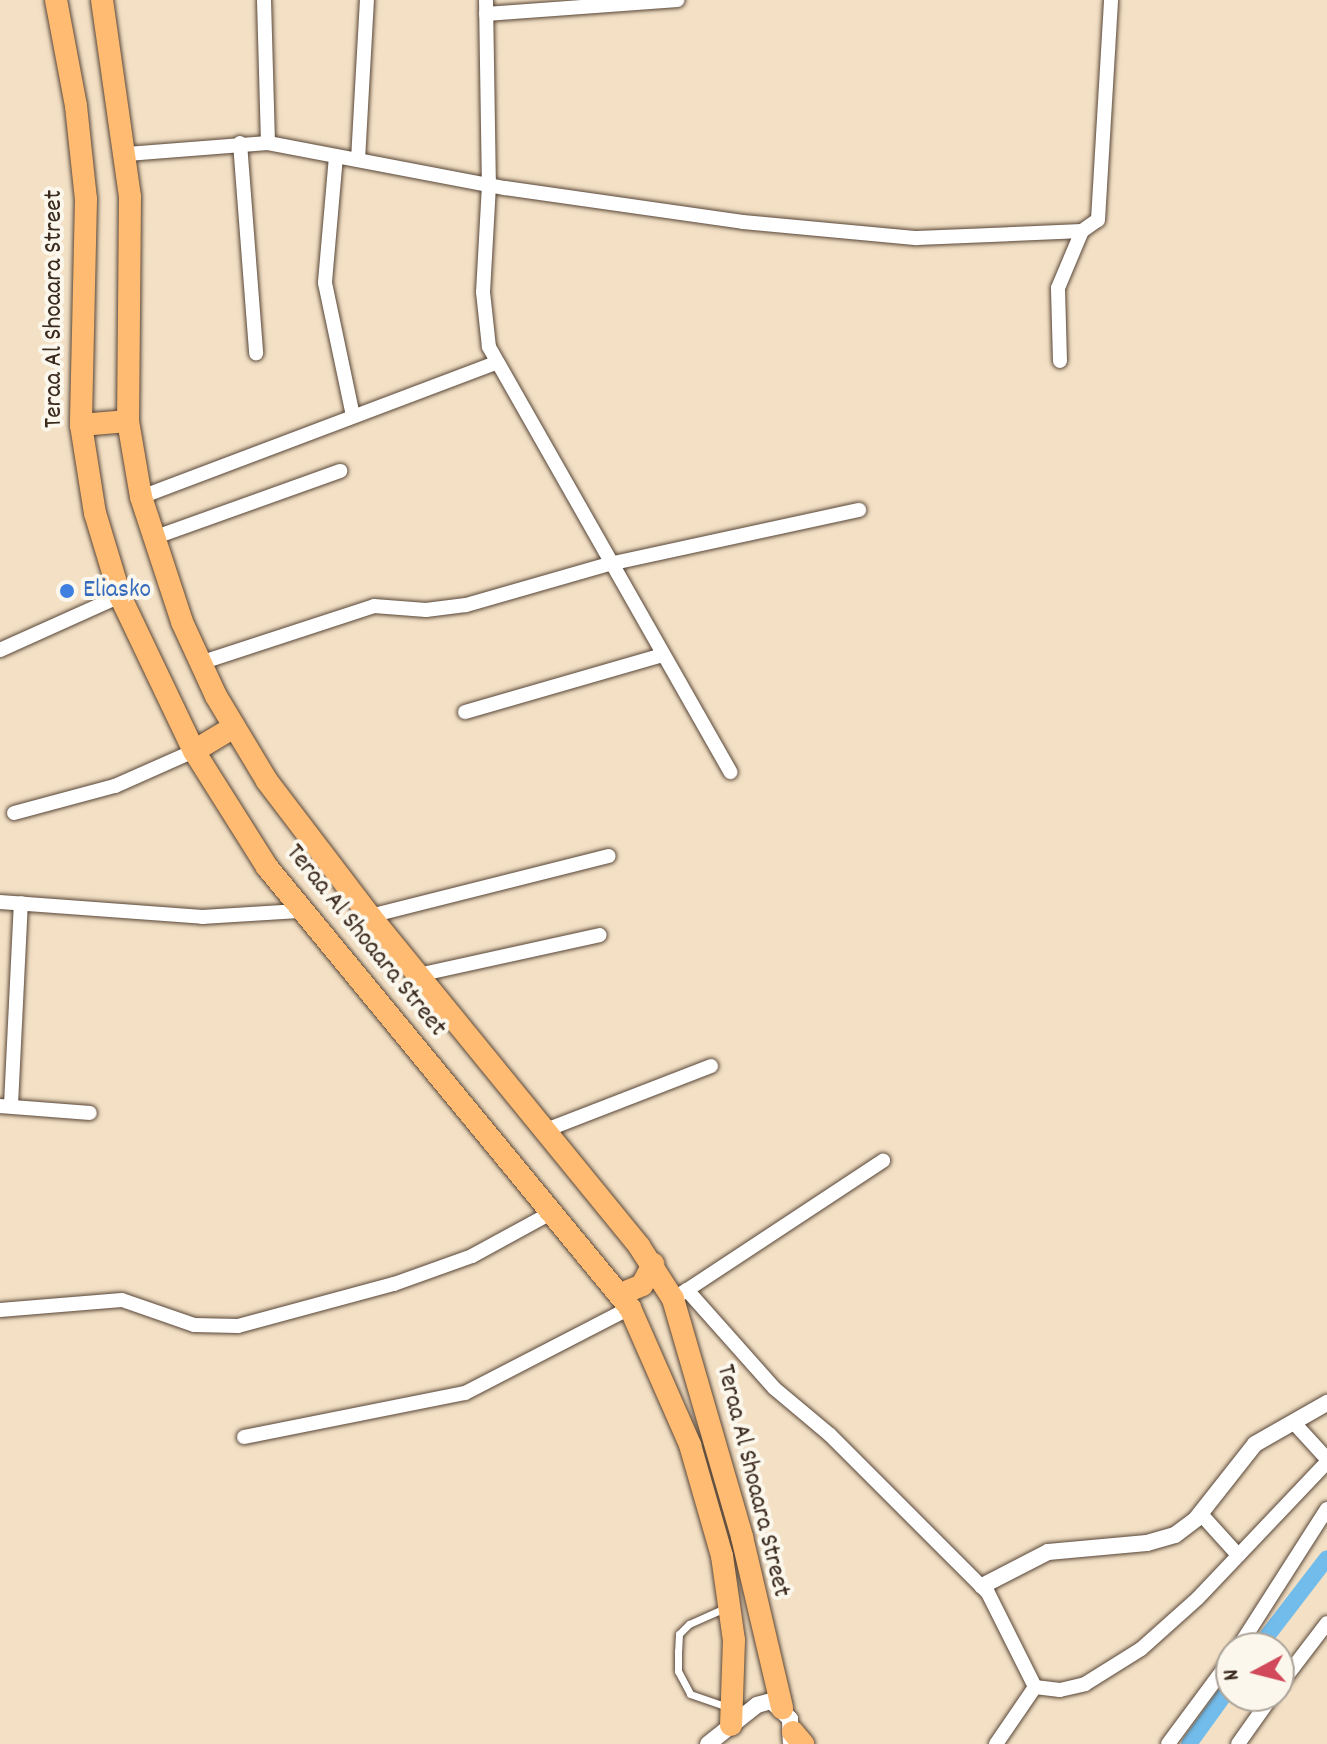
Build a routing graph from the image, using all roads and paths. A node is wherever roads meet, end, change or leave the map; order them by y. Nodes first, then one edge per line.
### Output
1 (264, 0) edge
2 (367, 0) edge
3 (677, 0) edge
4 (1111, 0) edge
5 (101, 1) edge
6 (63, 4) edge
7 (486, 7) edge
8 (240, 143) junction
9 (268, 143) junction
10 (127, 154) junction
11 (336, 156) junction
12 (358, 160) junction
13 (489, 185) junction
14 (1082, 231) junction
15 (256, 353) dead end
16 (1060, 361) dead end
17 (495, 363) junction
18 (353, 416) junction
19 (128, 421) junction
20 (81, 425) junction
21 (340, 471) dead end
22 (141, 497) junction
23 (859, 510) dead end
24 (153, 538) junction
25 (609, 564) junction
26 (120, 596) junction
27 (0, 650) edge
28 (662, 655) junction
29 (200, 663) junction
30 (465, 712) dead end
31 (234, 727) junction
32 (194, 751) junction
33 (730, 772) dead end
34 (14, 813) dead end
35 (609, 856) dead end
36 (0, 902) edge
37 (21, 903) junction
38 (299, 911) junction
39 (370, 916) junction
40 (600, 935) dead end
41 (418, 975) junction
42 (711, 1066) dead end
43 (5, 1106) edge
44 (90, 1113) dead end
45 (546, 1130) junction
46 (883, 1161) dead end
47 (551, 1213) junction
48 (653, 1264) junction
49 (680, 1294) junction
50 (625, 1301) junction
51 (0, 1310) edge
52 (685, 1332) junction
53 (648, 1345) junction
54 (1327, 1403) edge
55 (1294, 1423) junction
56 (244, 1437) dead end
57 (1327, 1461) edge
58 (1327, 1509) edge
59 (1200, 1513) junction
60 (1238, 1555) junction
61 (982, 1586) junction
62 (731, 1606) junction
63 (1327, 1623) edge
64 (1248, 1632) edge
65 (1295, 1665) edge
66 (1215, 1681) edge
67 (1035, 1687) junction
68 (782, 1708) junction
69 (1261, 1712) edge
70 (732, 1716) junction
71 (795, 1740) edge
72 (708, 1744) edge
73 (996, 1744) edge
74 (1168, 1744) edge
75 (1238, 1744) edge

1 - 9 street
2 - 12 street
3 - 7 street
4 - 14 street
5 - 10 highway, Teraa Al Shoaara Street
6 - 20 highway, Teraa Al Shoaara Street
7 - 13 street
8 - 9 street
8 - 10 street
8 - 15 street
9 - 11 street
10 - 19 highway, Teraa Al Shoaara Street
11 - 12 street
11 - 18 street
12 - 13 street
13 - 14 street
13 - 17 street
14 - 16 street
17 - 18 street
17 - 25 street
18 - 22 street
19 - 20 highway
19 - 22 highway, Teraa Al Shoaara Street
20 - 26 highway, Teraa Al Shoaara Street
21 - 24 street
22 - 24 highway, Teraa Al Shoaara Street
23 - 25 street
24 - 29 highway, Teraa Al Shoaara Street
25 - 28 street
25 - 29 street
26 - 27 street
26 - 32 highway, Teraa Al Shoaara Street
28 - 30 street
28 - 33 street
29 - 31 highway, Teraa Al Shoaara Street
31 - 32 highway
31 - 39 highway, Teraa Al Shoaara Street
32 - 34 street
32 - 38 highway, Teraa Al Shoaara Street
35 - 39 street
36 - 37 street
37 - 38 street
37 - 43 street
38 - 47 highway, Teraa Al Shoaara Street
39 - 41 highway, Teraa Al Shoaara Street
40 - 41 street
41 - 45 highway, Teraa Al Shoaara Street
42 - 45 street
43 - 44 street
45 - 48 highway, Teraa Al Shoaara Street
46 - 49 street
47 - 50 highway, Teraa Al Shoaara Street
47 - 51 street
48 - 49 highway, Teraa Al Shoaara Street
48 - 50 highway
49 - 52 highway, Teraa Al Shoaara Street
49 - 61 street
50 - 53 highway, Teraa Al Shoaara Street
50 - 56 street
52 - 53 highway
52 - 68 highway, Teraa Al Shoaara Street
53 - 62 highway, Teraa Al Shoaara Street
54 - 55 street
55 - 57 street
55 - 59 street
57 - 60 street
58 - 64 street
59 - 60 street
59 - 61 street
60 - 67 street
61 - 67 street
62 - 70 highway, Teraa Al Shoaara Street
62 - 70 lane
63 - 65 street
66 - 74 street
67 - 73 street
68 - 70 street
68 - 71 street
69 - 75 street
70 - 72 street

